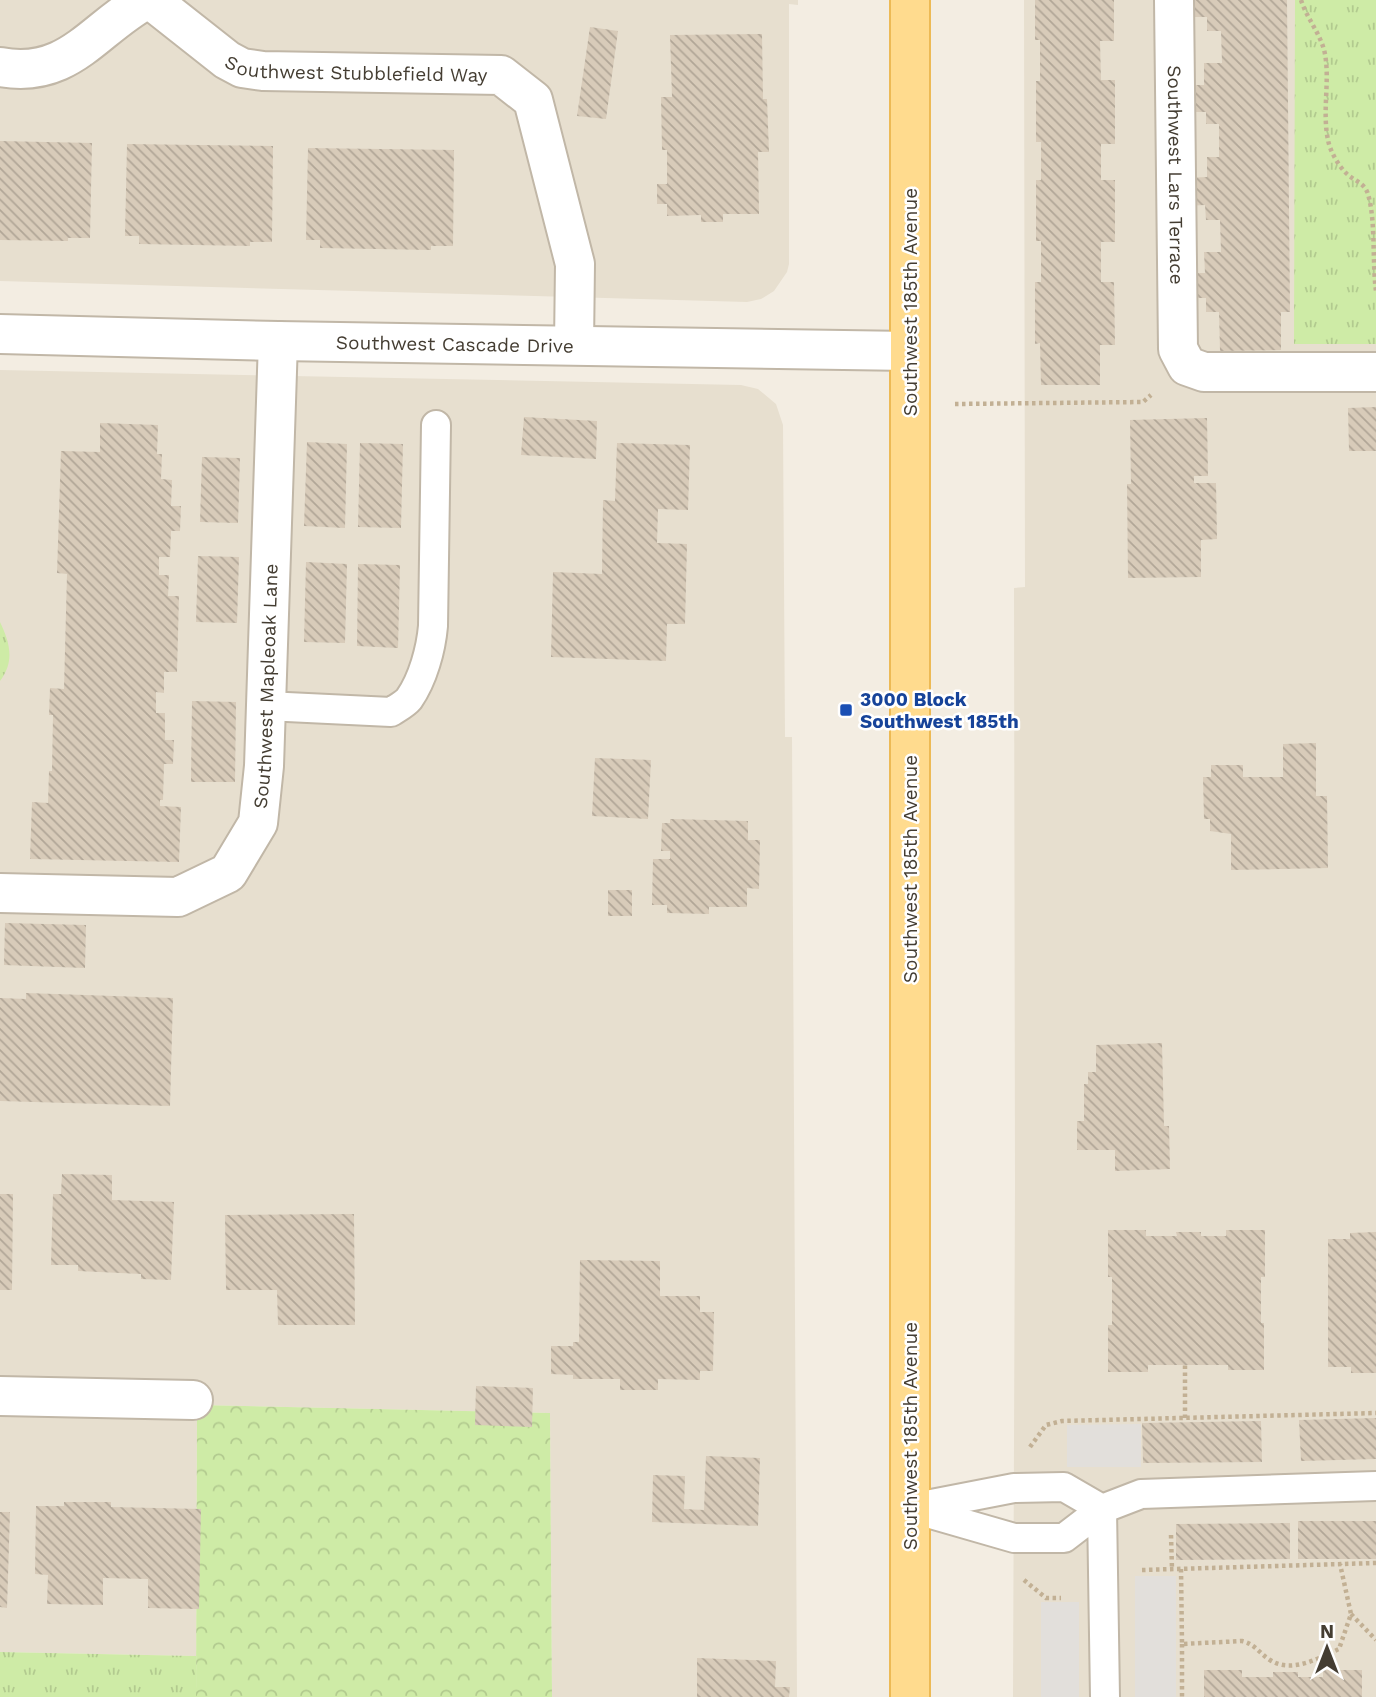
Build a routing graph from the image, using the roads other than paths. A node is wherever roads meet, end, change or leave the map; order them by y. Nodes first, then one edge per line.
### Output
1 (148, 0) edge
2 (910, 0) edge
3 (1174, 0) edge
4 (0, 67) edge
5 (0, 334) edge
6 (278, 341) junction
7 (574, 345) junction
8 (909, 351) junction
9 (1376, 372) edge
10 (436, 425) dead end
11 (266, 706) junction
12 (0, 893) edge
13 (0, 1396) edge
14 (193, 1400) dead end
15 (1376, 1486) edge
16 (910, 1508) junction
17 (1102, 1509) junction
18 (910, 1697) edge
19 (1105, 1697) edge

1 - 4 street, Southwest Stubblefield Way
1 - 7 street, Southwest Stubblefield Way
2 - 8 main road, Southwest 185th Avenue
3 - 9 street, Southwest Lars Terrace
5 - 6 street, Southwest Cascade Drive
6 - 7 street, Southwest Cascade Drive
6 - 11 street, Southwest Mapleoak Lane
7 - 8 street, Southwest Cascade Drive
8 - 16 main road, Southwest 185th Avenue
10 - 11 lane
11 - 12 street, Southwest Mapleoak Lane
13 - 14 street
15 - 17 lane
16 - 17 lane
16 - 17 lane
16 - 18 main road, Southwest 185th Avenue
17 - 19 lane

